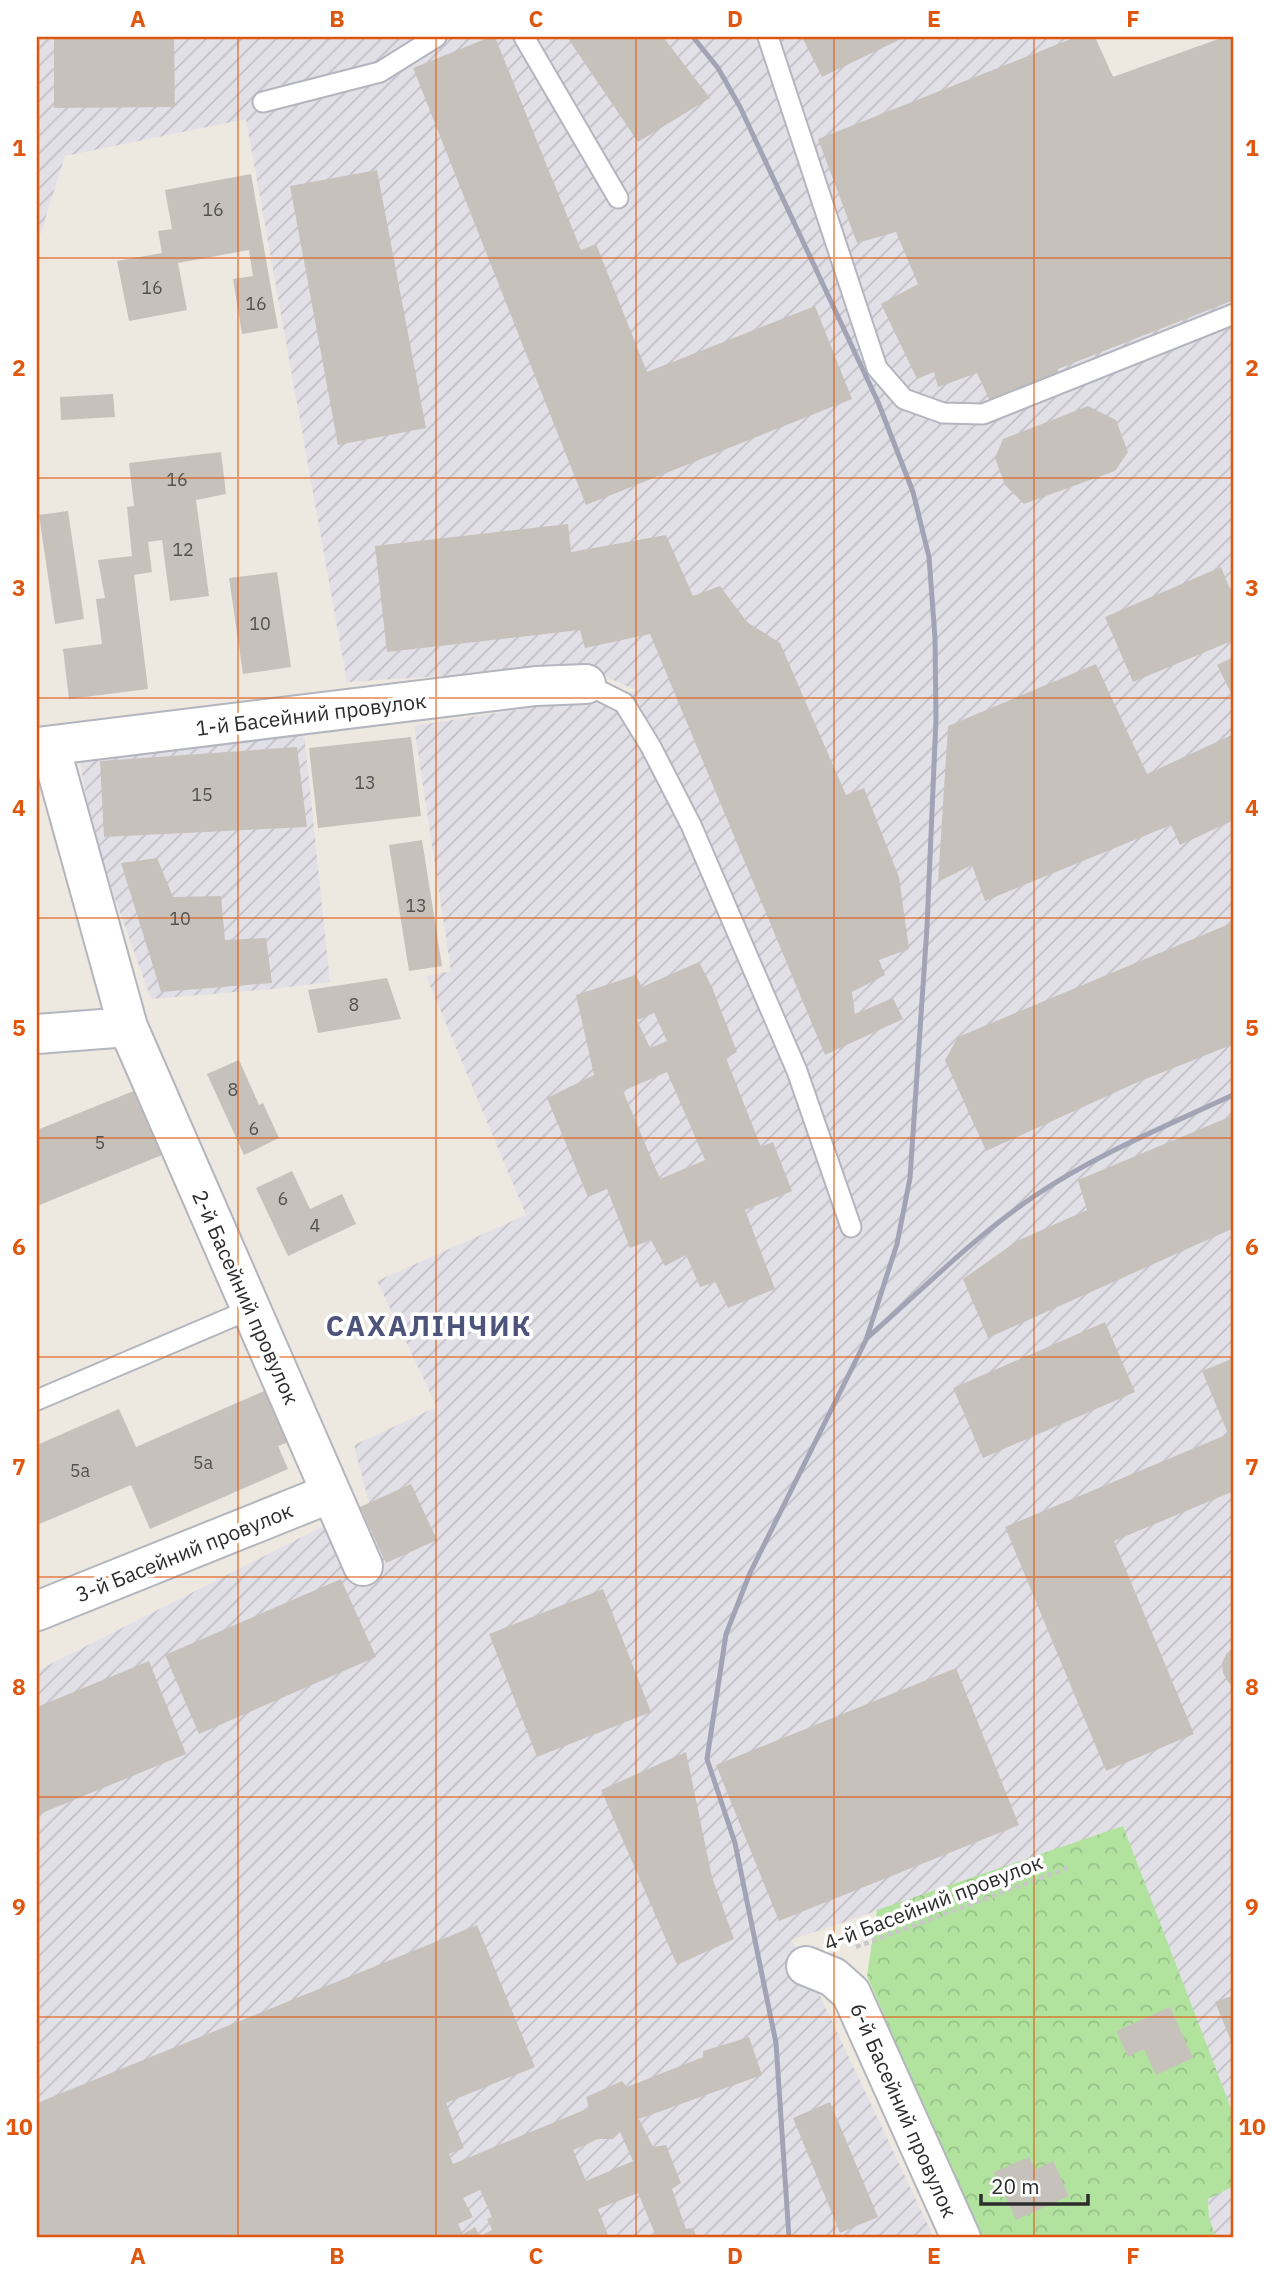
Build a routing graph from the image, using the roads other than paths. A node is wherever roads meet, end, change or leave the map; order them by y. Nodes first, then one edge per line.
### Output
1 (436, 37) edge
2 (524, 37) edge
3 (768, 37) edge
4 (263, 102) dead end
5 (618, 198) dead end
6 (1234, 314) edge
7 (586, 684) joint
8 (43, 747) edge
9 (128, 1027) junction
10 (37, 1034) edge
11 (851, 1227) dead end
12 (251, 1309) junction
13 (37, 1400) edge
14 (331, 1493) junction
15 (363, 1566) dead end
16 (37, 1611) edge
17 (806, 1966) road end
18 (961, 2238) edge

1 - 4 lane
2 - 5 lane
3 - 6 lane
7 - 8 street, 1-й Басейний провулок
7 - 11 lane
8 - 9 street, 2-й Басейний провулок
9 - 10 street
9 - 12 street, 2-й Басейний провулок
12 - 13 lane
12 - 14 street, 2-й Басейний провулок
14 - 15 street, 2-й Басейний провулок
14 - 16 street, 3-й Басейний провулок
17 - 18 street, 6-й Басейний провулок

